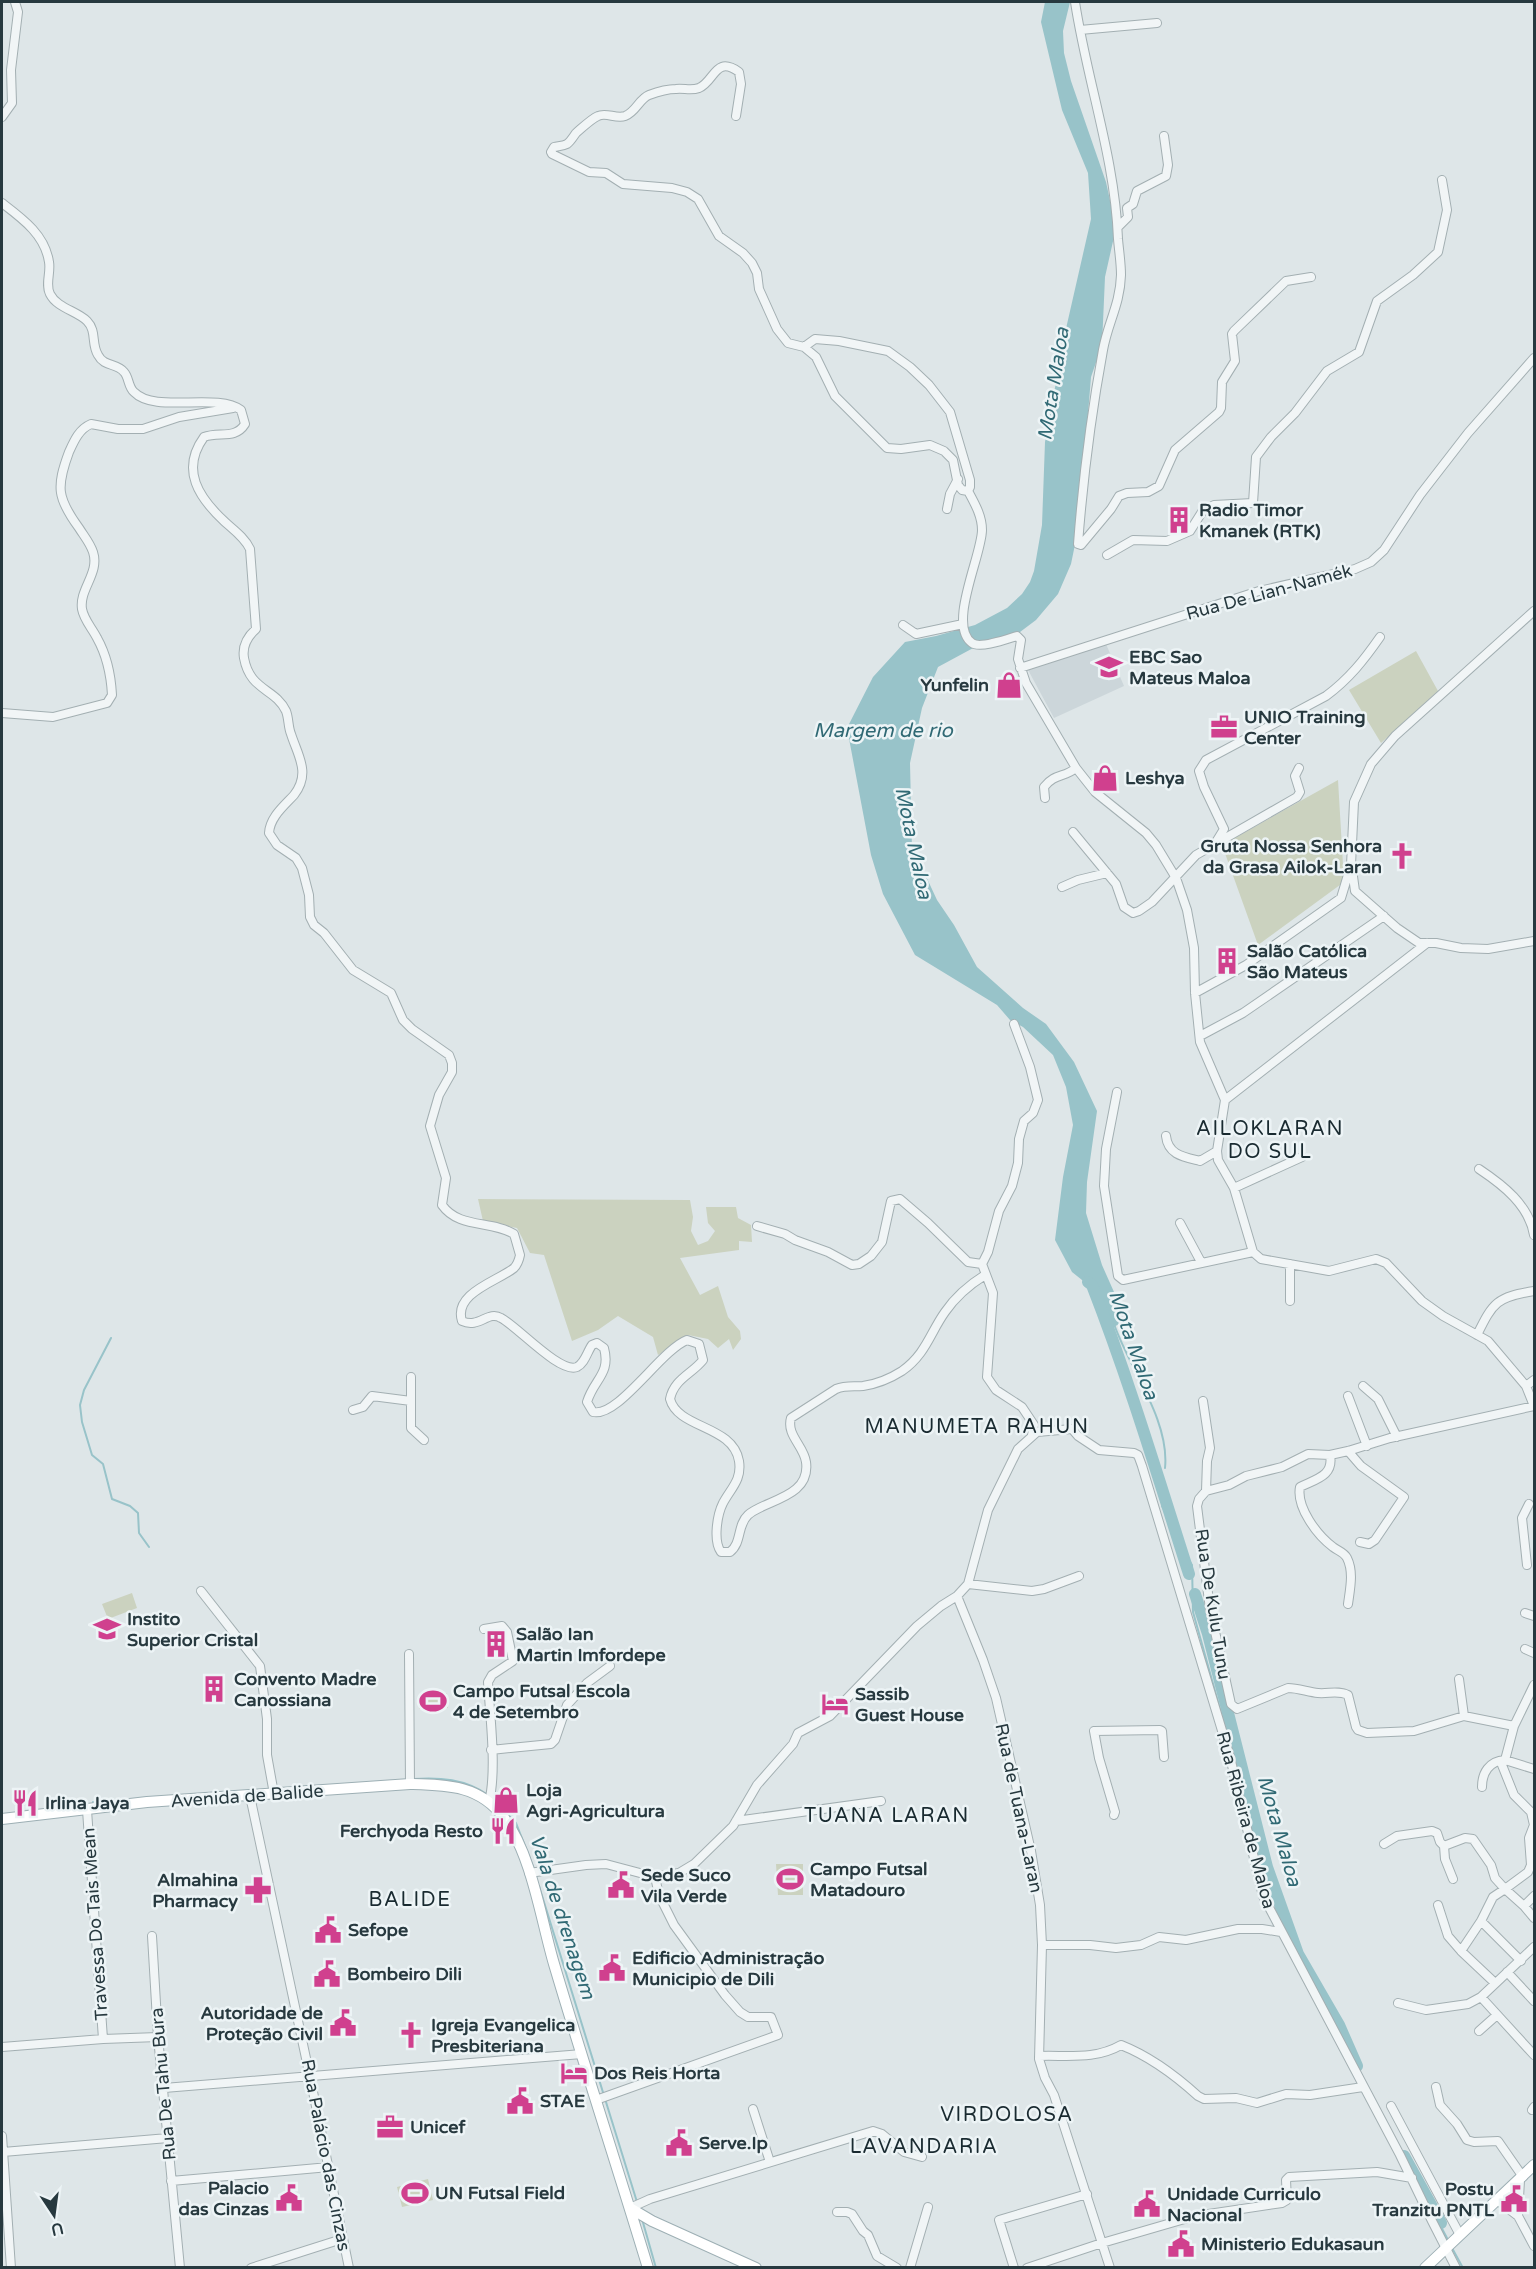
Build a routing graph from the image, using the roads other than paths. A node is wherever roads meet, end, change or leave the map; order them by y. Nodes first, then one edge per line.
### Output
1 (15, 2) edge
2 (1075, 2) edge
3 (1157, 22) dead end
4 (1080, 30) junction
5 (736, 116) dead end
6 (2, 117) edge
7 (1164, 136) dead end
8 (1442, 180) dead end
9 (2, 203) edge
10 (1118, 227) junction
11 (1311, 277) dead end
12 (804, 347) junction
13 (1534, 358) edge
14 (236, 407) junction
15 (958, 479) junction
16 (968, 491) junction
17 (947, 509) dead end
18 (1107, 555) dead end
19 (1534, 611) edge
20 (963, 624) junction
21 (903, 625) dead end
22 (1380, 637) dead end
23 (1020, 668) junction
24 (2, 713) edge
25 (1076, 768) junction
26 (1299, 768) dead end
27 (1045, 798) dead end
28 (1073, 832) dead end
29 (1214, 845) junction
30 (1351, 865) junction
31 (1107, 873) junction
32 (1176, 878) junction
33 (1062, 887) dead end
34 (1384, 916) junction
35 (1534, 941) edge
36 (1427, 943) junction
37 (1196, 993) junction
38 (1014, 1024) dead end
39 (1200, 1036) junction
40 (1118, 1092) dead end
41 (1225, 1100) junction
42 (1166, 1136) dead end
43 (1217, 1151) junction
44 (1302, 1157) dead end
45 (1479, 1169) dead end
46 (1234, 1188) junction
47 (1180, 1223) dead end
48 (758, 1226) dead end
49 (1534, 1235) edge
50 (1252, 1252) junction
51 (1202, 1262) junction
52 (982, 1264) junction
53 (1290, 1264) junction
54 (986, 1275) junction
55 (1534, 1291) edge
56 (1290, 1301) dead end
57 (1477, 1335) junction
58 (411, 1377) dead end
59 (1534, 1380) edge
60 (1363, 1386) dead end
61 (1526, 1386) junction
62 (1348, 1396) dead end
63 (411, 1401) junction
64 (1203, 1401) dead end
65 (1534, 1403) edge
66 (352, 1410) dead end
67 (1032, 1435) junction
68 (1397, 1437) junction
69 (424, 1440) dead end
70 (1367, 1446) junction
71 (1348, 1451) junction
72 (1330, 1455) junction
73 (1206, 1491) junction
74 (1533, 1503) edge
75 (1360, 1542) dead end
76 (1527, 1565) dead end
77 (1079, 1576) dead end
78 (968, 1584) junction
79 (201, 1591) dead end
80 (957, 1596) junction
81 (1348, 1604) dead end
82 (1525, 1613) dead end
83 (1534, 1616) edge
84 (484, 1629) dead end
85 (1525, 1649) dead end
86 (1534, 1653) edge
87 (409, 1654) dead end
88 (610, 1666) dead end
89 (1459, 1679) dead end
90 (1534, 1685) edge
91 (1464, 1716) junction
92 (1514, 1726) junction
93 (491, 1750) junction
94 (1164, 1757) dead end
95 (1505, 1760) junction
96 (1534, 1769) edge
97 (410, 1784) junction
98 (1482, 1787) dead end
99 (274, 1791) junction
100 (250, 1796) junction
101 (489, 1802) junction
102 (880, 1802) dead end
103 (87, 1810) junction
104 (1113, 1815) dead end
105 (2, 1819) edge
106 (736, 1821) junction
107 (1384, 1844) dead end
108 (1444, 1846) junction
109 (529, 1873) junction
110 (655, 1877) junction
111 (1453, 1879) dead end
112 (1505, 1889) junction
113 (1534, 1896) edge
114 (1438, 1905) dead end
115 (1524, 1906) junction
116 (1534, 1918) edge
117 (1481, 1921) junction
118 (1281, 1932) junction
119 (152, 1936) dead end
120 (1042, 1945) junction
121 (1534, 1947) edge
122 (1461, 1951) junction
123 (1521, 1961) junction
124 (1507, 1972) junction
125 (1495, 1983) junction
126 (1481, 1997) junction
127 (1534, 2000) edge
128 (1398, 2003) dead end
129 (1497, 2015) junction
130 (1479, 2031) dead end
131 (158, 2037) junction
132 (103, 2038) junction
133 (2, 2047) edge
134 (582, 2054) junction
135 (1534, 2055) edge
136 (1040, 2056) junction
137 (310, 2077) junction
138 (1363, 2087) junction
139 (1436, 2087) dead end
140 (164, 2088) junction
141 (596, 2100) junction
142 (1391, 2106) dead end
143 (753, 2109) dead end
144 (2, 2136) edge
145 (168, 2139) junction
146 (3, 2152) edge
147 (922, 2157) dead end
148 (770, 2162) junction
149 (1534, 2166) edge
150 (329, 2167) junction
151 (1412, 2178) junction
152 (1522, 2178) junction
153 (171, 2181) junction
154 (1087, 2194) junction
155 (1497, 2200) junction
156 (927, 2207) dead end
157 (630, 2208) junction
158 (837, 2212) dead end
159 (1518, 2216) junction
160 (1459, 2236) junction
161 (342, 2239) junction
162 (1102, 2242) junction
163 (1534, 2246) edge
164 (1448, 2247) junction
165 (11, 2268) edge
166 (180, 2268) edge
167 (251, 2268) edge
168 (349, 2268) edge
169 (648, 2268) edge
170 (756, 2268) edge
171 (897, 2268) edge
172 (910, 2268) edge
173 (1014, 2268) edge
174 (1027, 2268) edge
175 (1110, 2268) edge
176 (1425, 2268) edge
177 (1456, 2268) edge

1 - 6 street
2 - 4 street
3 - 4 street
4 - 10 street
5 - 12 street
7 - 10 street
8 - 18 street
9 - 14 street
10 - 11 street
12 - 15 street
12 - 16 street
13 - 23 street, Rua De Lian-Namék
14 - 24 street
14 - 54 street
15 - 16 street
15 - 17 street
16 - 20 street
19 - 30 street
20 - 21 street
20 - 23 street
22 - 29 street
23 - 25 street
25 - 27 street
25 - 32 street
26 - 29 street
28 - 31 street
29 - 32 street
30 - 34 street
30 - 37 street
31 - 32 street
31 - 33 street
32 - 37 street
34 - 36 street
34 - 39 street
35 - 36 street
36 - 41 street
37 - 39 street
38 - 52 street
39 - 41 street
40 - 51 street
41 - 43 street
42 - 43 street
43 - 46 street
44 - 46 street
45 - 49 street
46 - 50 street
47 - 51 street
48 - 52 street
50 - 51 street
50 - 53 street
52 - 54 street
53 - 56 street
53 - 57 street
54 - 67 street
55 - 57 street
57 - 61 street
58 - 63 street
59 - 61 street
60 - 68 street
61 - 65 street
62 - 70 street
63 - 66 street
63 - 69 street
64 - 73 street
65 - 68 street
67 - 78 street
67 - 118 street, Rua Ribeira de Maloa
68 - 70 street
70 - 71 street
71 - 72 street
71 - 75 street
72 - 73 street
72 - 81 street
73 - 91 street, Rua De Kulu Tunu
74 - 76 street
77 - 78 street
78 - 80 street
79 - 99 street
80 - 106 street
80 - 120 street, Rua de Tuana-Laran
82 - 83 street
84 - 93 street
85 - 86 street
87 - 97 street
88 - 93 street
89 - 91 street
90 - 92 street
91 - 92 street, Rua De Kulu Tunu
92 - 95 street
93 - 101 street
94 - 104 street
95 - 96 street
95 - 98 street
95 - 112 street
97 - 99 main road, Avenida de Balide
97 - 101 main road, Avenida de Balide
99 - 100 main road, Avenida de Balide
100 - 103 main road, Avenida de Balide
100 - 137 street, Rua Palácio das Cinzas
101 - 109 main road
102 - 106 street
103 - 105 main road, Avenida de Balide
103 - 132 street, Travessa Do Tais Mean
106 - 110 street
107 - 108 street
108 - 111 street
108 - 112 street
109 - 110 street
109 - 134 main road
110 - 141 street
112 - 115 street
112 - 117 street
113 - 115 street
114 - 122 street
115 - 116 street
117 - 122 street
117 - 123 street
118 - 120 street
118 - 138 street, Rua Ribeira de Maloa
119 - 131 street, Rua De Tahu Bura
120 - 136 street, Rua de Tuana-Laran
121 - 123 street
122 - 125 street
123 - 124 street
124 - 125 street
124 - 127 street
125 - 126 street
126 - 128 street
126 - 129 street
129 - 130 street
129 - 135 street
131 - 132 street
131 - 140 street, Rua De Tahu Bura
132 - 133 street
134 - 137 street
134 - 141 main road
136 - 138 street
136 - 154 street, Rua de Tuana-Laran
137 - 140 street
137 - 150 street, Rua Palácio das Cinzas
138 - 151 street, Rua Ribeira de Maloa
139 - 152 street
140 - 145 street, Rua De Tahu Bura
141 - 157 main road
142 - 160 street
143 - 148 street
144 - 146 street
145 - 146 street
145 - 153 street, Rua De Tahu Bura
146 - 165 street
147 - 148 street
148 - 157 street
149 - 152 main road
150 - 153 street
150 - 161 street, Rua Palácio das Cinzas
151 - 162 street
151 - 164 street, Rua Ribeira de Maloa
152 - 155 main road
152 - 159 street
153 - 166 street, Rua De Tahu Bura
154 - 162 street, Rua de Tuana-Laran
154 - 173 street
155 - 159 street
155 - 160 main road
156 - 172 street
157 - 169 main road
157 - 170 main road
158 - 171 street
159 - 163 street
160 - 164 main road
161 - 167 street
161 - 168 street, Rua Palácio das Cinzas
162 - 174 street
162 - 175 street, Rua de Tuana-Laran
164 - 176 main road
164 - 177 street, Rua Ribeira de Maloa

